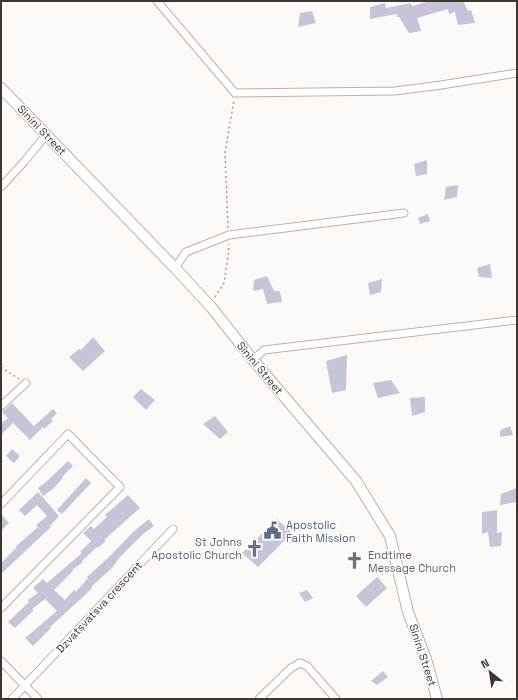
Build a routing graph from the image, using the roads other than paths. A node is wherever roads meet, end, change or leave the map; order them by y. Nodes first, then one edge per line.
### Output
1 (157, 1) edge
2 (517, 73) edge
3 (1, 88) edge
4 (47, 134) junction
5 (1, 187) edge
6 (404, 213) dead end
7 (175, 268) junction
8 (517, 320) edge
9 (253, 360) junction
10 (26, 383) road end
11 (1, 406) edge
12 (1, 504) edge
13 (173, 529) dead end
14 (1, 608) edge
15 (1, 661) edge
16 (25, 686) junction
17 (12, 699) edge
18 (38, 699) edge
19 (259, 699) edge
20 (336, 699) edge
21 (437, 699) edge

1 - 2 street
3 - 4 street, Sinini Street
4 - 5 street
4 - 7 street, Sinini Street
6 - 7 street
7 - 9 street, Sinini Street
8 - 9 street
9 - 21 street, Sinini Street
10 - 11 street
12 - 14 street
13 - 16 street, Dzvatsvatsva crescent
15 - 16 street
16 - 17 street, Dzvatsvatsva crescent
16 - 18 street
19 - 20 street

